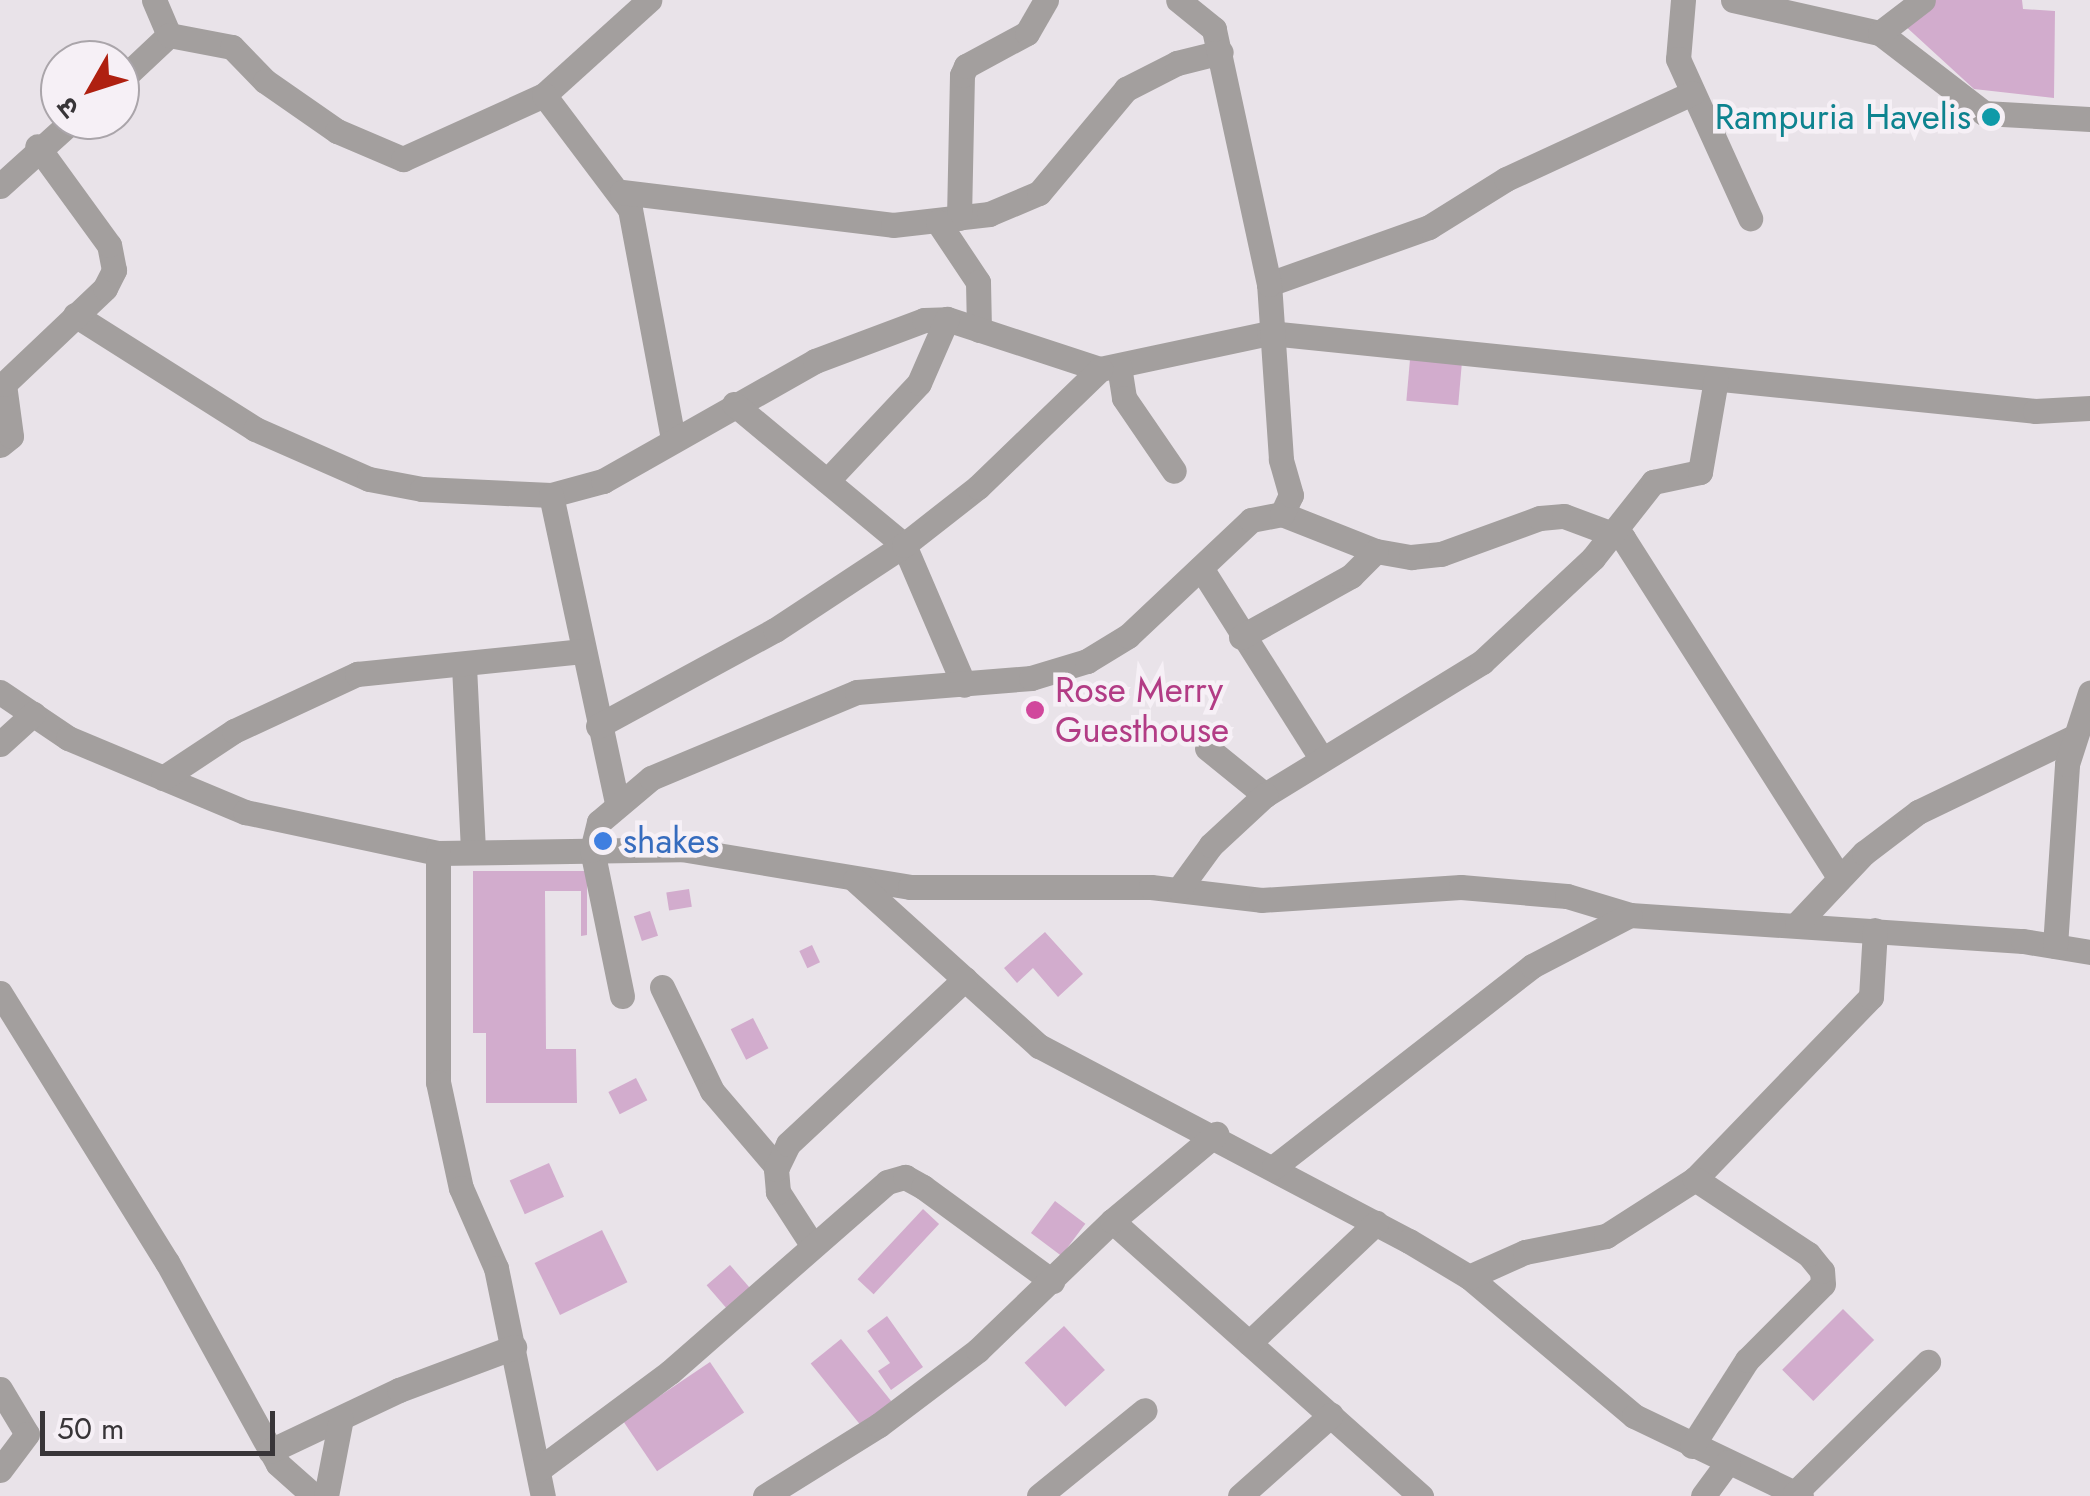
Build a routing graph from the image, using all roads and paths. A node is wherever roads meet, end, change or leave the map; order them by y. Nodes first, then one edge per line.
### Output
1 (154, 0) edge
2 (649, 0) edge
3 (1046, 0) edge
4 (1178, 0) edge
5 (1683, 0) edge
6 (1923, 0) edge
7 (1743, 2) edge
8 (1880, 33) junction
9 (168, 35) junction
10 (1221, 52) junction
11 (140, 62) edge
12 (1692, 93) junction
13 (544, 94) junction
14 (2090, 120) edge
15 (46, 140) edge
16 (38, 146) junction
17 (0, 186) edge
18 (622, 192) junction
19 (1750, 218) dead end
20 (948, 220) junction
21 (1269, 284) junction
22 (75, 316) junction
23 (947, 320) junction
24 (979, 330) junction
25 (1269, 332) junction
26 (1110, 367) junction
27 (1716, 379) junction
28 (734, 404) junction
29 (2090, 408) edge
30 (4, 434) edge
31 (673, 439) junction
32 (1174, 471) dead end
33 (827, 481) junction
34 (551, 495) junction
35 (1282, 514) junction
36 (1613, 532) junction
37 (904, 545) junction
38 (1376, 551) junction
39 (1201, 568) junction
40 (1242, 637) junction
41 (583, 651) junction
42 (464, 666) junction
43 (964, 685) junction
44 (0, 692) edge
45 (2090, 694) edge
46 (33, 714) junction
47 (598, 726) junction
48 (2074, 737) junction
49 (0, 744) edge
50 (1207, 748) dead end
51 (1321, 758) junction
52 (164, 778) junction
53 (1265, 795) junction
54 (618, 803) junction
55 (592, 850) junction
56 (473, 852) junction
57 (438, 853) junction
58 (1839, 877) junction
59 (854, 880) junction
60 (1178, 889) junction
61 (1630, 915) junction
62 (1797, 924) junction
63 (1875, 930) junction
64 (2054, 946) junction
65 (2090, 952) edge
66 (965, 979) junction
67 (662, 987) dead end
68 (0, 993) edge
69 (622, 996) dead end
70 (1216, 1134) junction
71 (1274, 1166) junction
72 (777, 1167) junction
73 (1695, 1180) junction
74 (1112, 1221) junction
75 (1376, 1223) junction
76 (811, 1244) junction
77 (1468, 1277) junction
78 (1052, 1281) junction
79 (1250, 1343) junction
80 (514, 1347) junction
81 (1928, 1362) dead end
82 (0, 1389) edge
83 (1145, 1410) dead end
84 (1330, 1415) junction
85 (340, 1418) junction
86 (1692, 1446) junction
87 (270, 1451) junction
88 (1728, 1462) junction
89 (0, 1470) edge
90 (541, 1483) edge
91 (1798, 1495) edge
92 (314, 1496) edge
93 (326, 1496) edge
94 (764, 1496) edge
95 (1039, 1496) edge
96 (1240, 1496) edge
97 (1421, 1496) edge
98 (1703, 1496) edge

1 - 9 street
2 - 13 street
3 - 20 street
4 - 10 street
5 - 12 street
6 - 8 street
7 - 8 street
8 - 14 street
9 - 11 street
9 - 13 street
10 - 20 street
10 - 21 street
12 - 19 street
12 - 21 street
13 - 18 street
15 - 16 street
16 - 17 street
16 - 22 street
18 - 20 street
18 - 31 street
20 - 24 street
21 - 25 street
22 - 30 street
22 - 34 street
23 - 24 street
23 - 28 street
23 - 33 street
24 - 26 street
25 - 26 street
25 - 27 street
25 - 35 street
26 - 32 street
26 - 37 street
27 - 29 street
27 - 36 street
28 - 31 street
28 - 33 street
31 - 34 street
33 - 37 street
34 - 41 street
35 - 38 street
35 - 39 street
36 - 38 street
36 - 51 street
36 - 58 street
37 - 43 street
37 - 47 street
38 - 40 street
39 - 40 street
39 - 43 street
40 - 51 street
41 - 42 street
41 - 47 street
42 - 52 street
42 - 56 street
43 - 54 street
44 - 46 street
45 - 48 street
46 - 49 street
46 - 52 street
47 - 54 street
48 - 58 street
48 - 64 street
50 - 53 street
51 - 53 street
52 - 57 street
53 - 60 street
54 - 55 street
55 - 56 street
55 - 59 street
55 - 69 street
56 - 57 street
57 - 80 street
58 - 62 street
59 - 60 street
59 - 66 street
60 - 61 street
61 - 62 street
61 - 71 street
62 - 63 street
63 - 64 street
63 - 73 street
64 - 65 street
66 - 70 street
66 - 72 street
67 - 72 street
68 - 87 street
70 - 71 street
70 - 74 street
71 - 75 street
72 - 76 street
73 - 77 street
73 - 86 street
74 - 78 street
74 - 79 street
75 - 77 street
75 - 79 street
76 - 78 street
76 - 90 street
77 - 86 street
78 - 94 street
79 - 84 street
80 - 85 street
80 - 90 street
81 - 91 street
82 - 89 street
83 - 95 street
84 - 96 street
84 - 97 street
85 - 87 street
85 - 93 street
86 - 88 street
87 - 92 street
88 - 91 street
88 - 98 street

